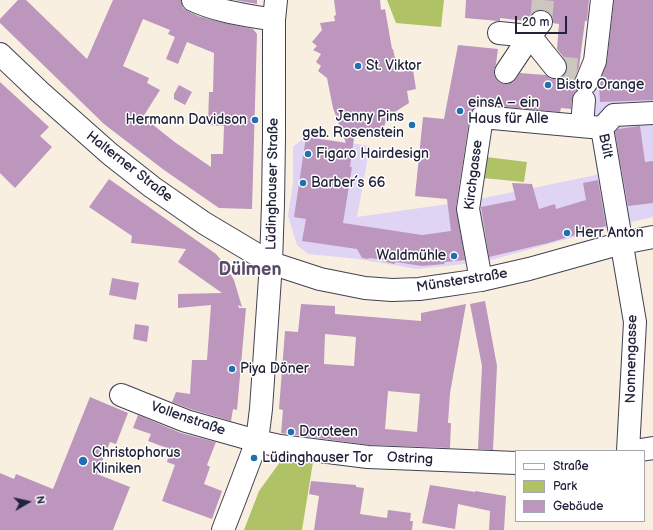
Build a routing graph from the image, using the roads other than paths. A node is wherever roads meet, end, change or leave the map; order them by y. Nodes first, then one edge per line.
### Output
1 (193, 0) edge
2 (602, 0) edge
3 (275, 10) edge
4 (536, 29) junction
5 (499, 33) dead end
6 (0, 54) edge
7 (555, 67) dead end
8 (506, 72) dead end
9 (653, 113) edge
10 (493, 114) joint
11 (592, 127) junction
12 (653, 237) edge
13 (622, 243) junction
14 (271, 263) junction
15 (481, 280) junction
16 (121, 395) dead end
17 (256, 441) junction
18 (653, 448) edge
19 (628, 450) edge
20 (640, 450) edge
21 (515, 463) edge
22 (223, 530) edge

1 - 3 street
2 - 11 street
3 - 14 street, Lüdinghauser Straße
4 - 5 street
4 - 7 street
4 - 8 street
6 - 14 street, Halterner Straße
9 - 11 street
10 - 11 street, Bült
10 - 15 street, Kirchgasse
11 - 13 street, Bült
12 - 13 street, Münsterstraße
13 - 15 street, Münsterstraße
13 - 19 street, Nonnengasse
14 - 15 street, Münsterstraße
14 - 17 street, Lüdinghauser Straße
16 - 17 street, Vollenstraße
17 - 21 street, Ostring
17 - 22 street, Lüdinghauser Straße
18 - 20 street

